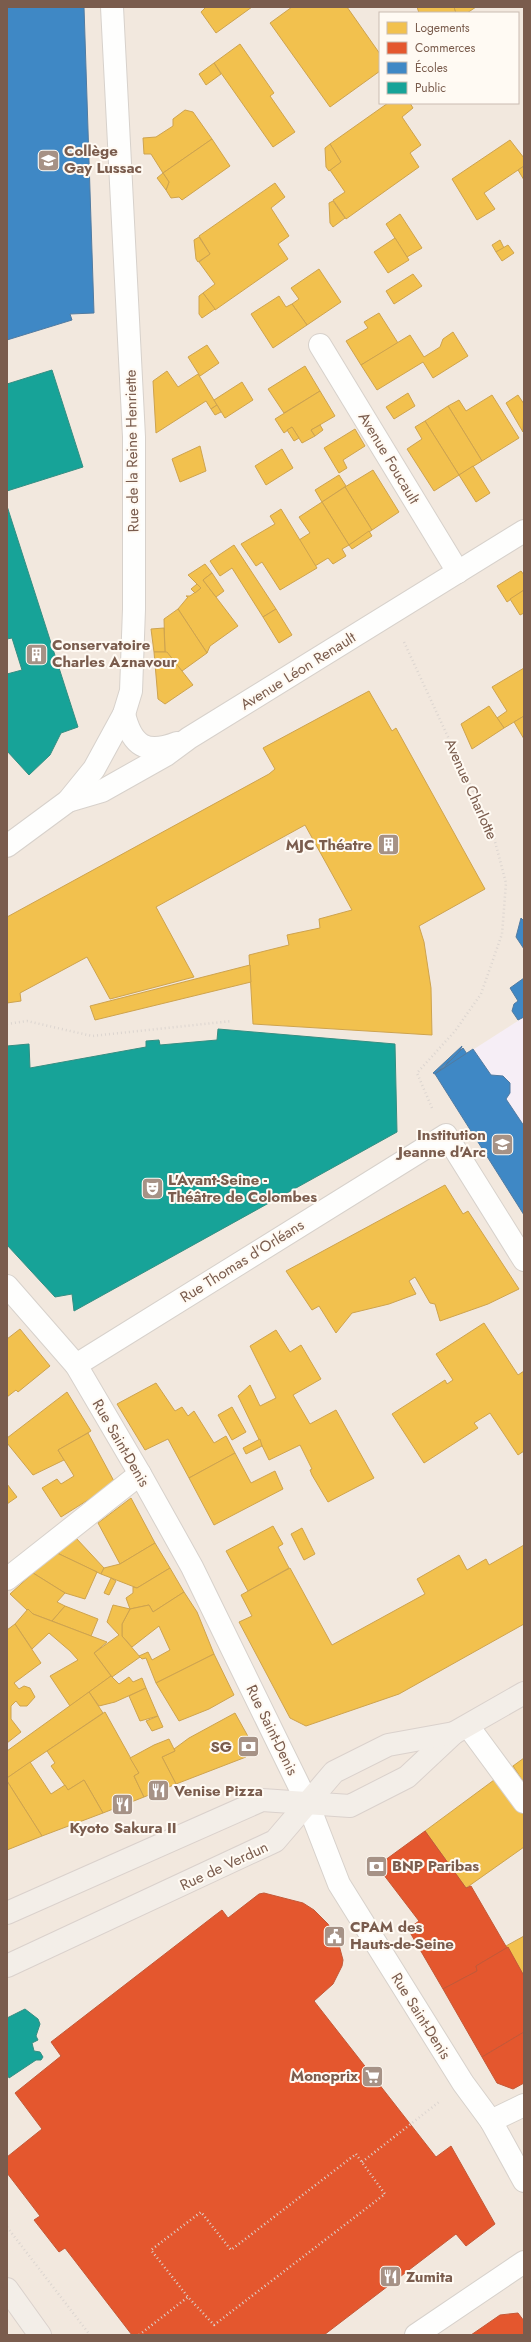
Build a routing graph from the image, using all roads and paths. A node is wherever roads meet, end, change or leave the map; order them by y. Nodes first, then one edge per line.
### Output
1 (112, 7) edge
2 (320, 344) dead end
3 (524, 531) edge
4 (458, 572) junction
5 (390, 613) junction
6 (124, 714) junction
7 (189, 738) junction
8 (68, 801) junction
9 (7, 846) edge
10 (232, 1021) dead end
11 (7, 1024) edge
12 (446, 1135) junction
13 (524, 1260) edge
14 (7, 1286) edge
15 (76, 1365) junction
16 (140, 1474) junction
17 (7, 1579) edge
18 (524, 1693) edge
19 (461, 1729) junction
20 (524, 1802) edge
21 (308, 1804) junction
22 (7, 1913) edge
23 (7, 1966) edge
24 (463, 2083) junction
25 (524, 2105) edge
26 (490, 2121) junction
27 (362, 2162) junction
28 (524, 2181) edge
29 (7, 2227) edge
30 (524, 2262) edge
31 (7, 2289) edge
32 (188, 2297) junction
33 (40, 2335) edge
34 (90, 2335) edge
35 (139, 2335) edge
36 (416, 2335) edge

1 - 6 street, Rue de la Reine Henriette
2 - 4 street, Avenue Foucault
3 - 4 street, Avenue Léon Renault
4 - 5 street, Avenue Léon Renault
5 - 7 street, Avenue Léon Renault
5 - 12 path, Avenue Charlotte
6 - 7 street
6 - 8 street, Rue de la Reine Henriette
7 - 8 street, Avenue Léon Renault
8 - 9 street, Rue de la Reine Henriette
10 - 11 path
12 - 13 street
12 - 15 street, Rue Thomas d'Orléans
14 - 15 street, Rue Saint-Denis
15 - 16 street, Rue Saint-Denis
16 - 17 street
16 - 21 street, Rue Saint-Denis
18 - 19 main road
19 - 20 street
19 - 21 main road, Rue de Verdun
19 - 21 main road
21 - 22 main road
21 - 23 main road, Rue de Verdun
21 - 24 street, Rue Saint-Denis
24 - 26 street, Rue Saint-Denis
24 - 27 path
25 - 26 street
26 - 28 street, Rue Saint-Denis
27 - 32 path
27 - 32 path
29 - 34 path
30 - 36 street
31 - 33 main road
32 - 35 path

